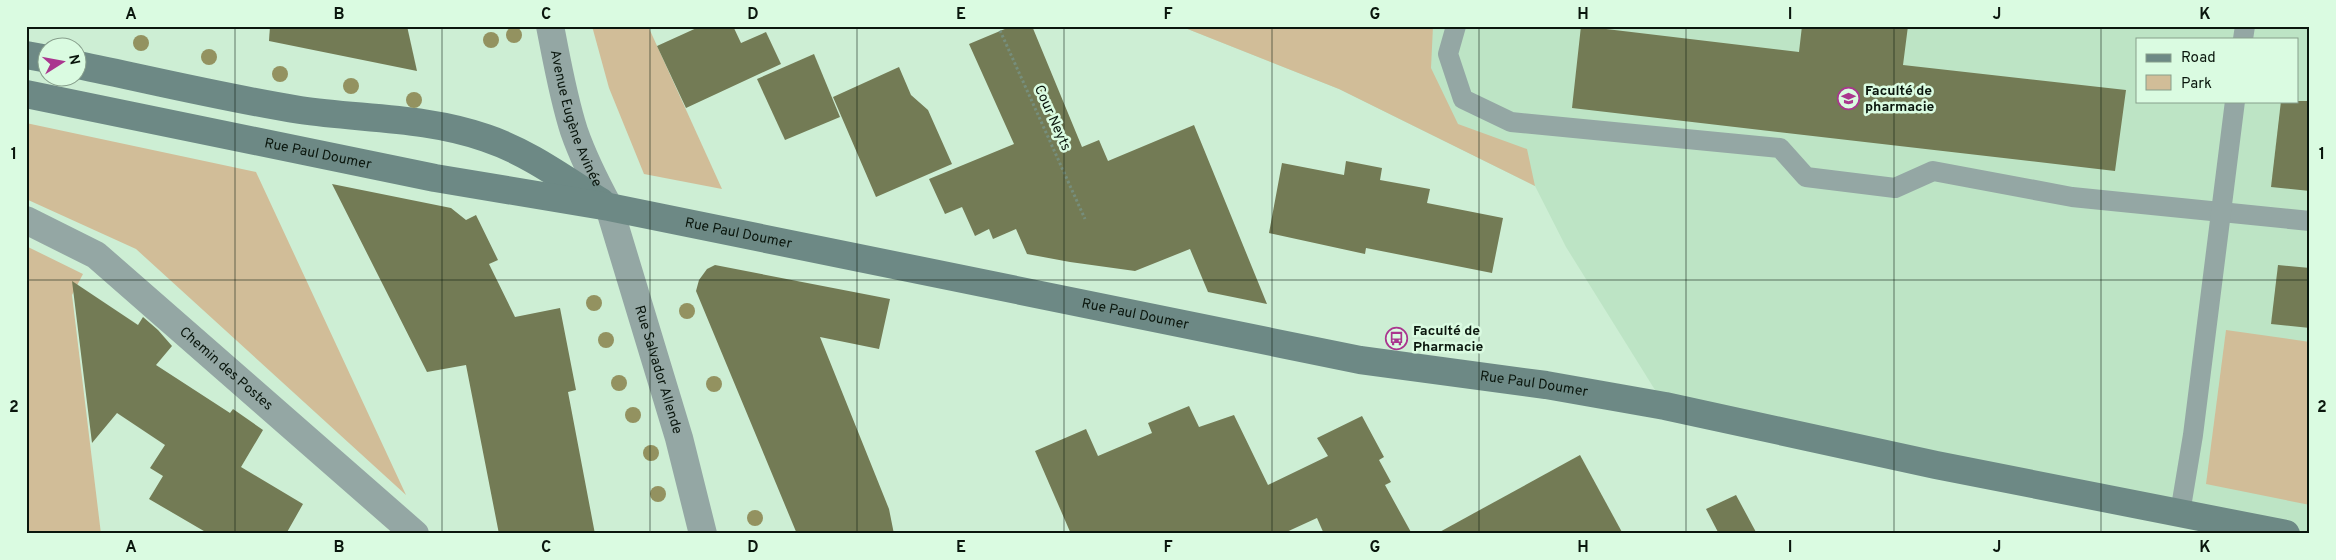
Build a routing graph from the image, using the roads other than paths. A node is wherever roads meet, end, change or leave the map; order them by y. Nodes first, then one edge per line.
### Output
1 (550, 26) edge
2 (1456, 26) edge
3 (88, 67) edge
4 (26, 94) edge
5 (2235, 102) edge
6 (609, 207) junction
7 (2220, 211) junction
8 (26, 220) edge
9 (2310, 221) edge
10 (2180, 513) junction
11 (2220, 528) edge
12 (415, 534) edge
13 (703, 534) edge
14 (2286, 534) edge

1 - 6 street, Avenue Eugène Avinée
2 - 7 lane
3 - 6 main road, Rue Paul Doumer
4 - 6 main road, Rue Paul Doumer
5 - 7 lane
6 - 10 main road, Rue Paul Doumer
6 - 13 street, Rue Salvador Allende
7 - 9 lane
7 - 10 lane
8 - 12 street, Chemin des Postes
10 - 11 main road, Rue Paul Doumer
11 - 14 main road, Rue Paul Doumer

